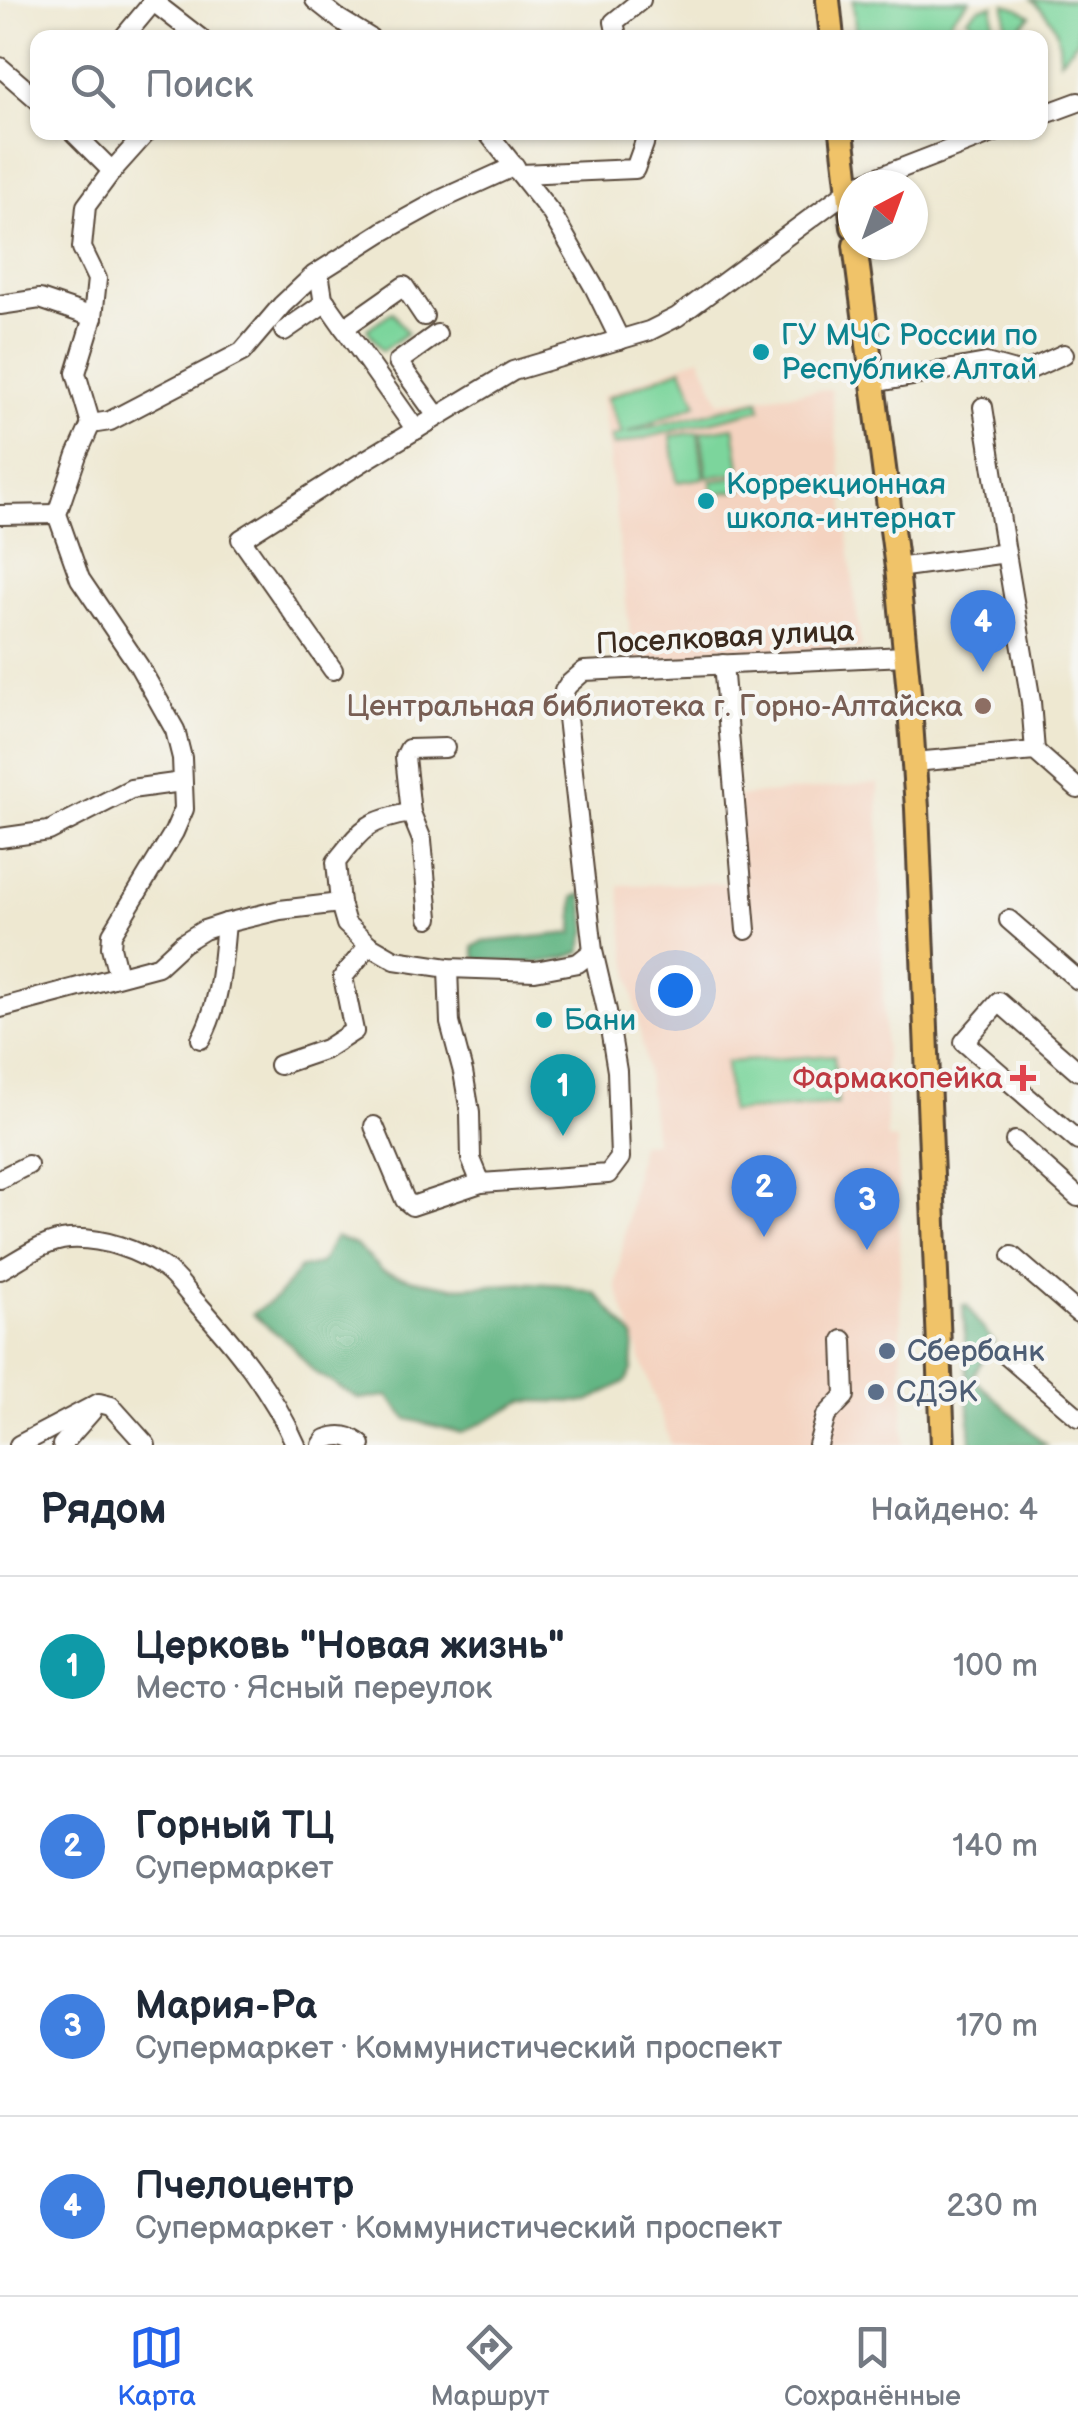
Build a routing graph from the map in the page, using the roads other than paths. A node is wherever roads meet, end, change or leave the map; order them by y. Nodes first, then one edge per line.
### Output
1 (314, 0) edge
2 (641, 0) edge
3 (828, 0) edge
4 (152, 1) edge
5 (128, 30) edge
6 (190, 30) edge
7 (357, 30) edge
8 (616, 30) edge
9 (831, 30) edge
10 (0, 67) edge
11 (30, 93) edge
12 (1077, 106) edge
13 (1048, 114) edge
14 (81, 140) edge
15 (140, 140) edge
16 (494, 140) edge
17 (645, 140) edge
18 (844, 140) edge
19 (974, 140) edge
20 (518, 170) junction
21 (850, 170) edge
22 (897, 170) edge
23 (112, 171) junction
24 (838, 198) edge
25 (857, 260) edge
26 (319, 272) junction
27 (326, 302) junction
28 (0, 305) edge
29 (424, 316) dead end
30 (94, 317) junction
31 (344, 328) junction
32 (284, 331) dead end
33 (438, 334) dead end
34 (620, 340) junction
35 (1064, 354) dead end
36 (873, 382) junction
37 (983, 407) dead end
38 (437, 416) junction
39 (91, 424) junction
40 (416, 430) junction
41 (58, 514) junction
42 (0, 515) edge
43 (1006, 553) junction
44 (897, 568) junction
45 (906, 656) junction
46 (723, 664) junction
47 (333, 670) dead end
48 (444, 748) dead end
49 (1035, 751) junction
50 (914, 762) junction
51 (182, 782) junction
52 (1078, 789) edge
53 (411, 812) junction
54 (0, 838) edge
55 (340, 903) junction
56 (429, 918) dead end
57 (1009, 920) dead end
58 (226, 923) junction
59 (746, 930) dead end
60 (370, 945) junction
61 (593, 951) junction
62 (448, 968) junction
63 (118, 975) junction
64 (1078, 980) edge
65 (0, 1008) edge
66 (201, 1039) dead end
67 (280, 1065) dead end
68 (1078, 1071) edge
69 (374, 1126) dead end
70 (1015, 1141) dead end
71 (1078, 1141) edge
72 (28, 1165) dead end
73 (0, 1178) edge
74 (482, 1183) junction
75 (1078, 1197) edge
76 (1012, 1256) dead end
77 (0, 1270) edge
78 (1078, 1313) edge
79 (843, 1340) dead end
80 (1007, 1356) dead end
81 (98, 1403) junction
82 (1078, 1417) edge
83 (19, 1445) edge
84 (62, 1445) edge
85 (146, 1445) edge
86 (296, 1445) edge
87 (322, 1445) edge
88 (361, 1445) edge
89 (818, 1445) edge
90 (943, 1445) edge

1 - 7 street
2 - 8 street
3 - 9 main road
4 - 5 street
4 - 6 street
10 - 11 street
12 - 13 street
14 - 23 street
15 - 23 street
16 - 20 street
17 - 20 street
18 - 21 main road
19 - 22 street
20 - 26 street
20 - 34 street
23 - 30 street
24 - 34 street
25 - 36 main road
26 - 27 street
26 - 39 street
27 - 31 street
27 - 32 street
28 - 30 street
29 - 31 street
30 - 39 street
31 - 40 street
33 - 38 street
34 - 38 street
35 - 36 street
36 - 44 main road
37 - 43 street
38 - 40 street
39 - 41 street
40 - 47 street
41 - 42 street
41 - 51 street
43 - 44 street
43 - 49 street
44 - 45 main road
45 - 46 street, Поселковая улица
45 - 50 main road
46 - 59 street
46 - 61 street, Поселковая улица
48 - 53 street
49 - 50 street
49 - 52 street
50 - 90 main road
51 - 54 street
51 - 63 street
53 - 55 street
53 - 56 street
55 - 58 street
55 - 60 street
57 - 64 street
58 - 63 street
58 - 66 street
60 - 62 street
60 - 67 street
61 - 62 street
61 - 74 street, Поселковая улица
62 - 74 street
63 - 65 street
68 - 71 street
69 - 74 street, Поселковая улица
70 - 75 street
72 - 73 street
76 - 78 street
77 - 86 street
79 - 89 street
80 - 82 street
81 - 83 street
81 - 84 street
81 - 85 street
87 - 88 street

